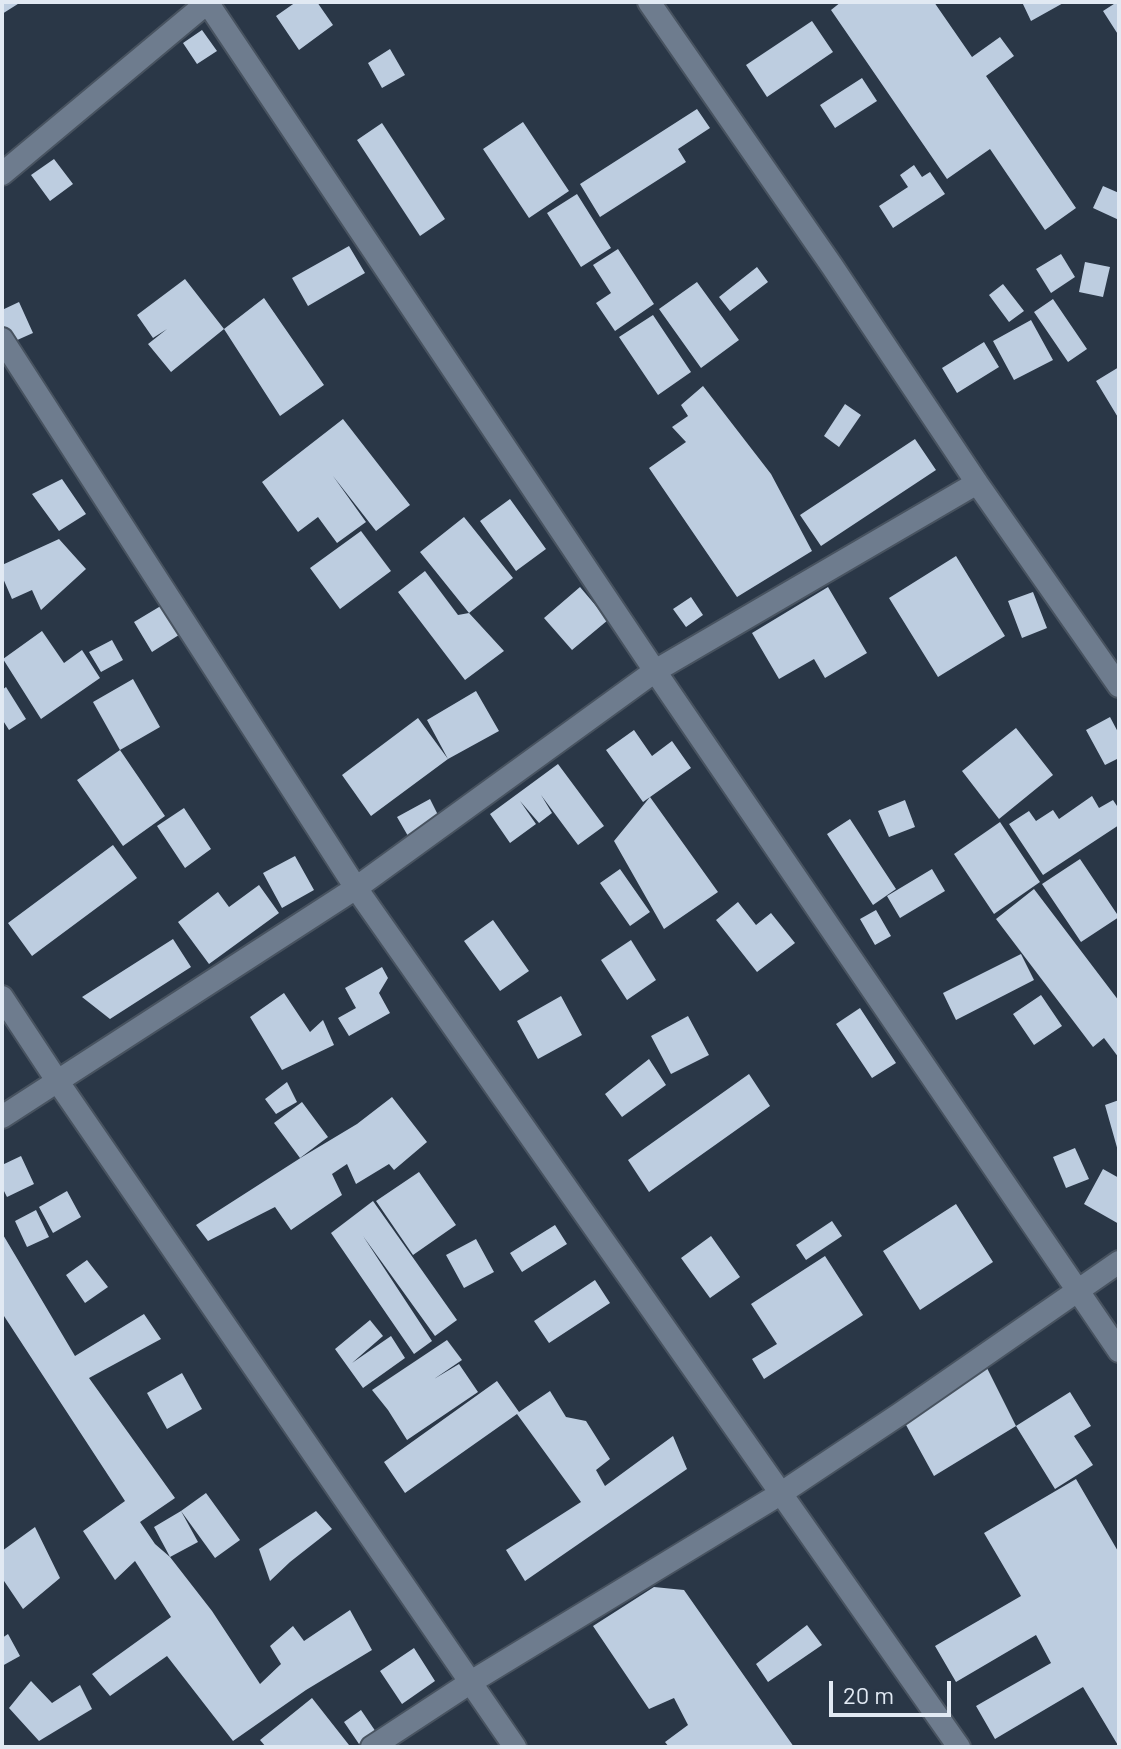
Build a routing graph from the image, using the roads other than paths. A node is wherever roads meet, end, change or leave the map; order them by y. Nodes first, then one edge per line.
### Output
1 (207, 2) edge
2 (649, 2) edge
3 (2, 174) edge
4 (2, 339) edge
5 (977, 483) junction
6 (655, 671) junction
7 (1119, 686) edge
8 (356, 888) junction
9 (2, 997) edge
10 (58, 1082) junction
11 (2, 1117) edge
12 (1119, 1262) edge
13 (1077, 1292) junction
14 (1119, 1351) edge
15 (780, 1494) junction
16 (471, 1682) junction
17 (372, 1747) edge
18 (515, 1747) edge
19 (959, 1747) edge

1 - 3 street
1 - 6 street
2 - 5 street
4 - 8 street
5 - 6 street
5 - 7 street
6 - 8 street
6 - 13 street
8 - 10 street
8 - 15 street
9 - 10 street
10 - 11 street
10 - 16 street
12 - 13 street
13 - 14 street
13 - 15 street
15 - 16 street
15 - 19 street
16 - 17 street
16 - 18 street

